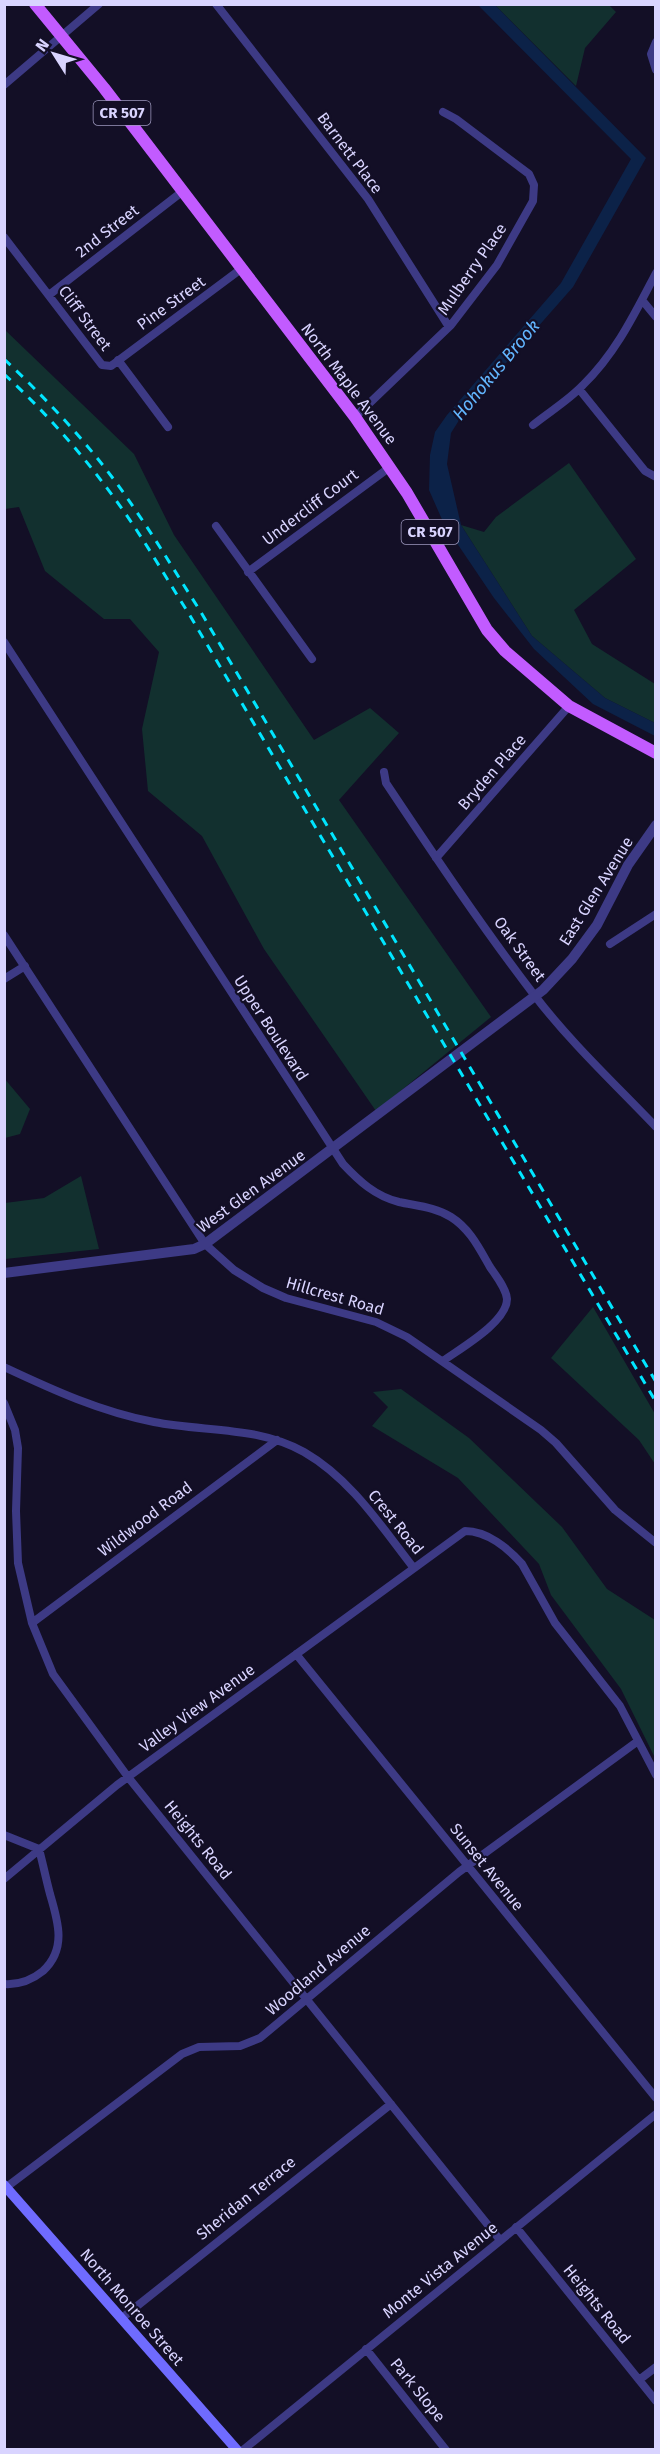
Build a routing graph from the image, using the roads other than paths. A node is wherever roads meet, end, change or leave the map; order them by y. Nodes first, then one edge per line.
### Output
1 (35, 4) edge
2 (99, 4) edge
3 (216, 4) edge
4 (59, 36) junction
5 (656, 42) edge
6 (656, 70) edge
7 (4, 85) edge
8 (443, 112) dead end
9 (183, 191) junction
10 (4, 237) edge
11 (241, 269) junction
12 (656, 273) edge
13 (49, 295) junction
14 (642, 300) junction
15 (656, 317) edge
16 (449, 327) junction
17 (118, 360) junction
18 (579, 389) junction
19 (355, 417) junction
20 (533, 425) dead end
21 (168, 427) dead end
22 (390, 467) junction
23 (656, 477) edge
24 (216, 526) dead end
25 (248, 572) junction
26 (4, 642) edge
27 (312, 659) dead end
28 (569, 706) junction
29 (656, 753) edge
30 (384, 772) dead end
31 (656, 825) edge
32 (436, 858) junction
33 (656, 914) edge
34 (4, 935) edge
35 (610, 944) dead end
36 (25, 966) junction
37 (4, 979) edge
38 (535, 996) junction
39 (448, 1062) joint
40 (656, 1127) edge
41 (333, 1149) junction
42 (205, 1244) junction
43 (4, 1273) edge
44 (443, 1361) junction
45 (4, 1367) edge
46 (4, 1402) edge
47 (277, 1440) junction
48 (656, 1543) edge
49 (413, 1568) junction
50 (32, 1623) junction
51 (296, 1654) junction
52 (638, 1741) junction
53 (656, 1775) edge
54 (128, 1777) junction
55 (4, 1835) edge
56 (39, 1849) junction
57 (467, 1866) junction
58 (4, 1879) edge
59 (4, 1984) edge
60 (307, 1999) junction
61 (656, 2098) edge
62 (391, 2104) junction
63 (656, 2114) edge
64 (5, 2187) edge
65 (516, 2227) junction
66 (500, 2240) junction
67 (122, 2318) junction
68 (366, 2349) junction
69 (656, 2367) edge
70 (639, 2380) junction
71 (656, 2401) edge
72 (237, 2450) edge
73 (243, 2450) edge
74 (447, 2450) edge

1 - 4 main road, North Maple Avenue / CR 507
2 - 4 street
3 - 16 street, Barnett Place
4 - 7 street
4 - 9 main road, North Maple Avenue / CR 507
5 - 6 street
8 - 16 street, Mulberry Place
9 - 11 main road, North Maple Avenue / CR 507
9 - 13 street, 2nd Street
10 - 13 street, Cliff Street
11 - 17 street, Pine Street
11 - 19 main road, North Maple Avenue / CR 507
12 - 14 street
13 - 17 street, Cliff Street
14 - 15 street
14 - 18 street
16 - 19 street, Mulberry Place
17 - 21 street, Cliff Street
18 - 20 street
18 - 23 street
19 - 22 main road, North Maple Avenue / CR 507
22 - 25 street, Undercliff Court
22 - 28 main road, North Maple Avenue / CR 507
24 - 25 street
25 - 27 street
26 - 41 street, Upper Boulevard
28 - 29 main road, North Maple Avenue / CR 507
28 - 32 street, Bryden Place
30 - 32 street, Oak Street
31 - 38 street, East Glen Avenue
32 - 38 street, Oak Street
33 - 35 street
34 - 36 street, Hillcrest Road
36 - 37 street
36 - 42 street, Hillcrest Road
38 - 39 street, East Glen Avenue
38 - 40 street, Oak Street
39 - 41 street, West Glen Avenue
41 - 42 street, West Glen Avenue
41 - 44 street, Upper Boulevard
42 - 43 street, West Glen Avenue
42 - 44 street, Hillcrest Road
44 - 48 street, Hillcrest Road
45 - 47 street, Crest Road
46 - 50 street, Heights Road
47 - 49 street, Crest Road
47 - 50 street, Wildwood Road
49 - 51 street, Valley View Avenue
49 - 52 street, Crest Road
50 - 54 street, Heights Road
51 - 54 street, Valley View Avenue
51 - 57 street, Sunset Avenue
52 - 53 street, Crest Road
52 - 57 street, Woodland Avenue
54 - 56 street, Valley View Avenue
54 - 60 street, Heights Road
55 - 56 street
56 - 58 street, Valley View Avenue
56 - 59 street
57 - 60 street, Woodland Avenue
57 - 61 street, Sunset Avenue
60 - 62 street, Heights Road
60 - 64 street, Woodland Avenue
62 - 66 street, Heights Road
62 - 67 street, Sheridan Terrace
63 - 65 street, Monte Vista Avenue
64 - 67 main road, North Monroe Street
65 - 66 street, Monte Vista Avenue
65 - 70 street, Heights Road
66 - 68 street, Monte Vista Avenue
67 - 72 main road, North Monroe Street
68 - 73 street, Monte Vista Avenue
68 - 74 street, Park Slope
69 - 70 street
70 - 71 street, Heights Road

